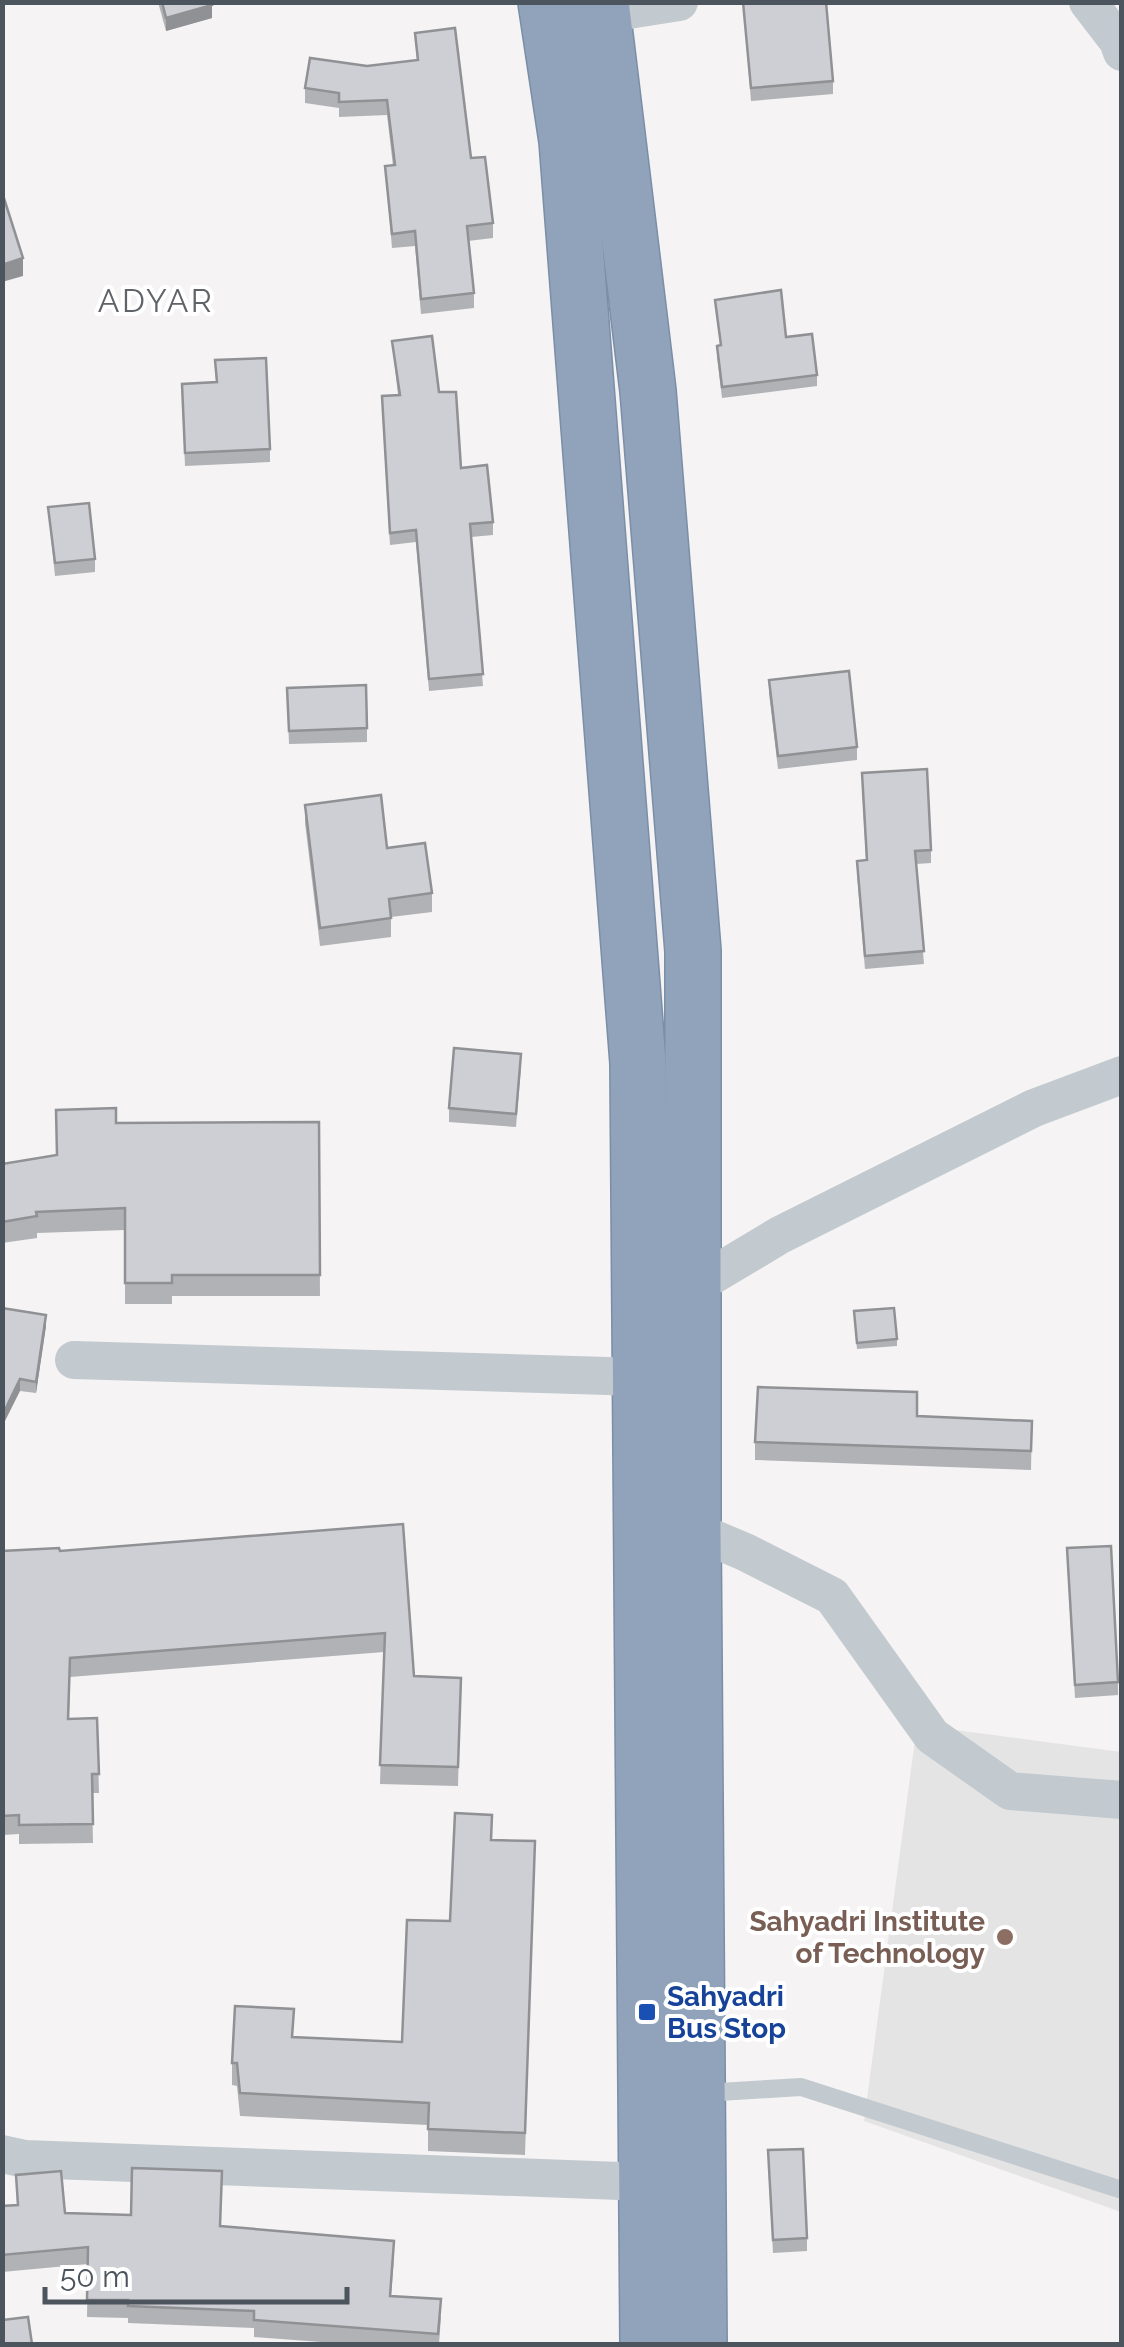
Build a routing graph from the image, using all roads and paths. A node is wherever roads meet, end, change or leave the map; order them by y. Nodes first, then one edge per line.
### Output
1 (546, 2) edge
2 (679, 2) edge
3 (1088, 2) edge
4 (602, 8) edge
5 (1122, 52) edge
6 (1122, 1075) edge
7 (693, 1287) junction
8 (74, 1360) dead end
9 (640, 1377) junction
10 (693, 1530) junction
11 (1122, 1800) edge
12 (672, 2096) junction
13 (2, 2154) edge
14 (648, 2182) junction
15 (1122, 2190) edge
16 (648, 2344) edge
17 (699, 2344) edge

1 - 9 highway
2 - 4 street
3 - 5 street
4 - 7 highway
6 - 7 street
7 - 10 highway
8 - 9 street
9 - 12 highway
10 - 11 street
10 - 12 highway
12 - 14 highway
12 - 15 lane
12 - 17 highway
13 - 14 street
14 - 16 highway

